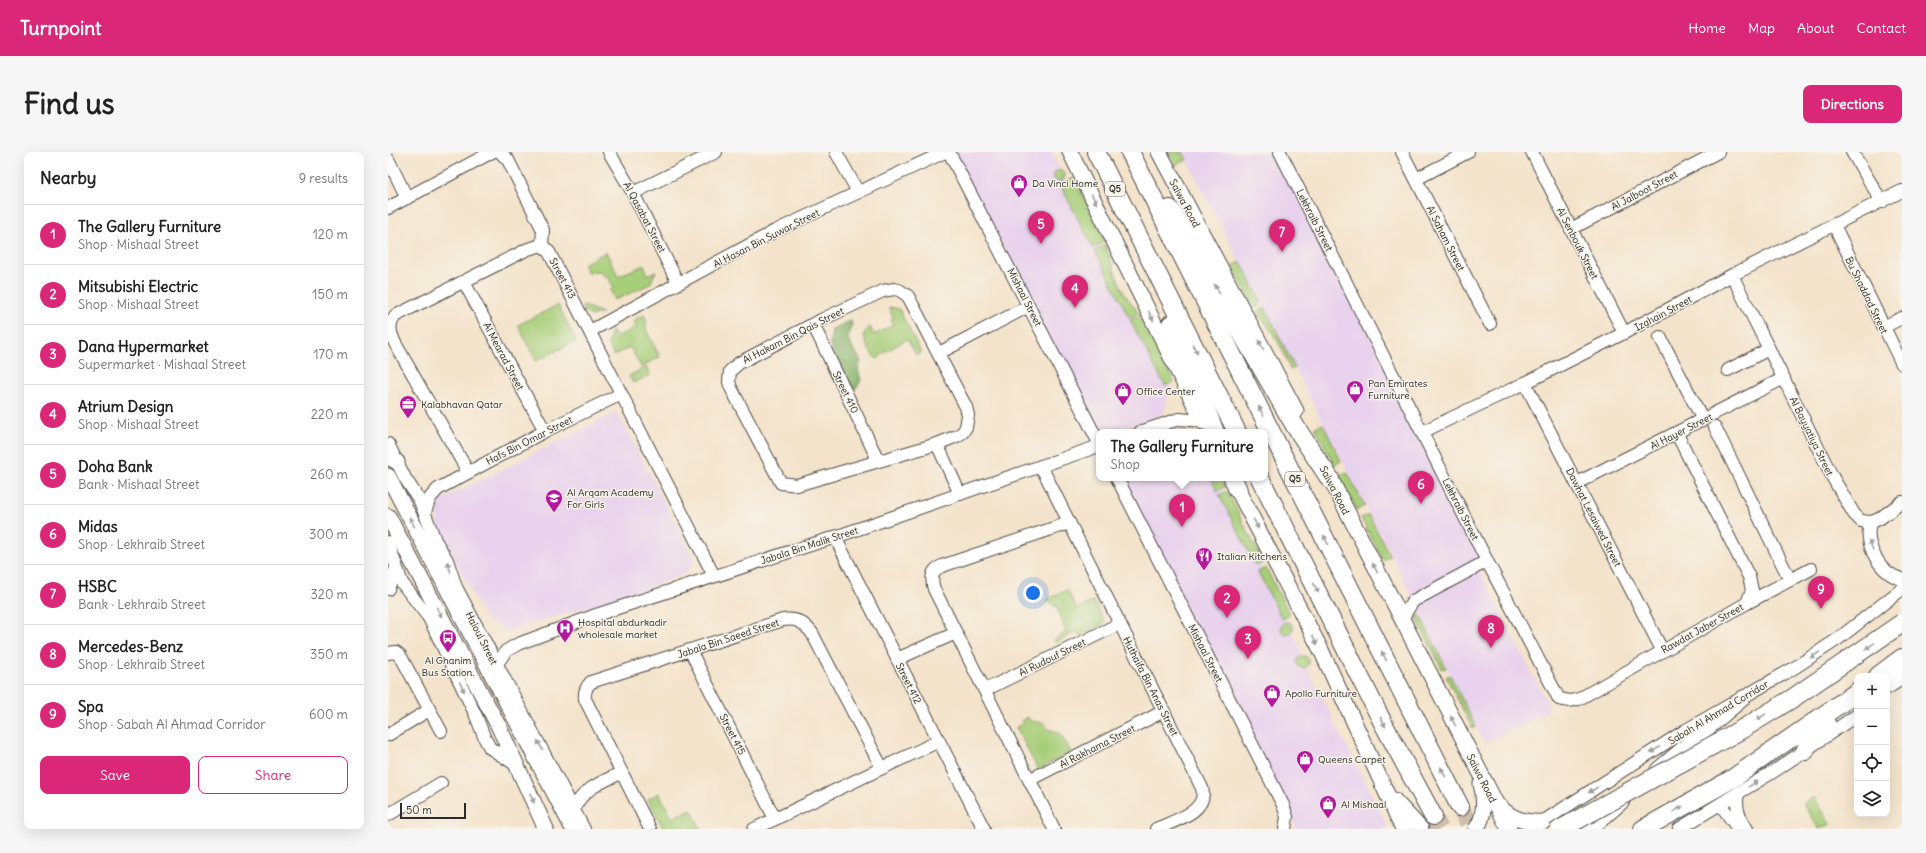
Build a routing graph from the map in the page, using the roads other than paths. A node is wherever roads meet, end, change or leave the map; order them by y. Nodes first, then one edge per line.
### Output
1 (492, 152) edge
2 (609, 152) edge
3 (716, 152) edge
4 (836, 152) edge
5 (945, 152) edge
6 (949, 152) edge
7 (1070, 152) edge
8 (1096, 152) edge
9 (1130, 152) edge
10 (1159, 152) edge
11 (1280, 152) edge
12 (1402, 152) edge
13 (1468, 152) edge
14 (1532, 152) edge
15 (1718, 152) edge
16 (1852, 152) edge
17 (505, 153) edge
18 (388, 159) edge
19 (1416, 179) junction
20 (1902, 191) edge
21 (858, 192) junction
22 (633, 193) junction
23 (407, 198) junction
24 (1882, 202) junction
25 (388, 208) edge
26 (1834, 225) junction
27 (1133, 226) junction
28 (1571, 229) junction
29 (542, 245) junction
30 (1732, 275) junction
31 (464, 282) junction
32 (678, 284) junction
33 (1029, 306) junction
34 (1902, 318) edge
35 (813, 324) junction
36 (1490, 324) dead end
37 (1883, 327) junction
38 (590, 330) junction
39 (1624, 333) junction
40 (1660, 337) dead end
41 (1769, 349) junction
42 (939, 353) junction
43 (1902, 364) edge
44 (1728, 370) dead end
45 (1784, 378) junction
46 (1525, 383) junction
47 (621, 394) junction
48 (1191, 399) junction
49 (1179, 419) junction
50 (1703, 420) junction
51 (1715, 427) dead end
52 (1208, 428) edge
53 (1149, 429) edge
54 (1235, 429) edge
55 (545, 431) junction
56 (1422, 432) junction
57 (1677, 434) junction
58 (1096, 438) edge
59 (388, 444) edge
60 (937, 444) junction
61 (1096, 445) edge
62 (393, 460) edge
63 (878, 460) junction
64 (1041, 466) junction
65 (468, 472) junction
66 (388, 476) edge
67 (1330, 479) junction
68 (1119, 481) edge
69 (1262, 481) edge
70 (1234, 482) edge
71 (1577, 483) junction
72 (438, 489) junction
73 (414, 490) junction
74 (960, 494) junction
75 (1902, 502) edge
76 (425, 512) junction
77 (388, 516) edge
78 (1068, 523) junction
79 (1870, 523) junction
80 (835, 537) junction
81 (435, 540) junction
82 (388, 542) edge
83 (1488, 562) junction
84 (436, 566) junction
85 (396, 568) junction
86 (1811, 568) dead end
87 (714, 576) junction
88 (1902, 579) edge
89 (1790, 580) junction
90 (388, 589) edge
91 (1902, 589) edge
92 (388, 593) edge
93 (409, 594) junction
94 (1389, 596) junction
95 (1414, 601) junction
96 (1747, 603) junction
97 (1401, 620) junction
98 (1902, 623) edge
99 (1119, 624) junction
100 (956, 633) junction
101 (484, 640) junction
102 (518, 644) junction
103 (690, 650) junction
104 (1662, 650) junction
105 (388, 653) edge
106 (1902, 658) edge
107 (897, 659) junction
108 (496, 665) junction
109 (1882, 673) edge
110 (1902, 675) edge
111 (1890, 683) edge
112 (1902, 685) edge
113 (986, 690) junction
114 (1890, 693) edge
115 (1854, 694) edge
116 (1556, 695) joint
117 (1743, 698) junction
118 (1854, 707) edge
119 (430, 710) junction
120 (1164, 711) junction
121 (1854, 717) edge
122 (441, 731) dead end
123 (388, 735) edge
124 (939, 741) junction
125 (1805, 751) junction
126 (518, 766) junction
127 (540, 767) junction
128 (882, 768) junction
129 (1477, 769) junction
130 (621, 773) junction
131 (558, 779) junction
132 (1029, 780) junction
133 (441, 784) dead end
134 (586, 791) junction
135 (1738, 793) junction
136 (1387, 795) junction
137 (1494, 801) junction
138 (1721, 805) junction
139 (1460, 807) tunnel mouth
140 (574, 809) junction
141 (388, 815) edge
142 (1433, 816) tunnel mouth
143 (776, 819) junction
144 (1536, 826) edge
145 (546, 829) edge
146 (573, 829) edge
147 (584, 829) edge
148 (650, 829) edge
149 (754, 829) edge
150 (984, 829) edge
151 (1054, 829) edge
152 (1156, 829) edge
153 (1285, 829) edge
154 (1403, 829) edge
155 (1412, 829) edge
156 (1421, 829) tunnel mouth
157 (1476, 829) edge
158 (1508, 829) edge
159 (1561, 829) edge
160 (1590, 829) edge
161 (1643, 829) edge
162 (1679, 829) edge
163 (1738, 829) edge
164 (1747, 829) edge

1 - 23 street
2 - 22 street, Al Qasabat Street
3 - 22 street
4 - 21 street
5 - 21 street, Al Hasan Bin Suwar Street
6 - 33 street, Mishaal Street
7 -> 48 main road
8 - 27 highway, Q5
67 -> 9 highway
139 -> 9 highway, Q5
67 -> 10 main road, Salwa Road
11 - 56 street, Lekhraib Street
12 - 19 street, Al Saham Street
13 - 19 street
14 - 28 street, Al Senbouk Street
15 - 28 street, Al Jalboot Street
16 - 24 street
17 - 29 street
18 - 23 street
19 - 36 street, Al Saham Street
20 - 24 street, Izghain Street
21 - 32 street, Al Hasan Bin Suwar Street
22 - 32 street, Al Qasabat Street
23 - 25 street
24 - 26 street, Izghain Street
26 - 30 street, Izghain Street
26 - 37 street, Bu Shaddad Street
27 - 52 highway
27 -> 54 highway, Q5
28 - 39 street, Al Senbouk Street
29 - 31 street
29 - 38 street, Street 413
30 - 39 street, Izghain Street
30 - 41 street, Al Bayyatiya Street
31 - 55 street, Al Mearad Street
31 - 65 street
32 - 38 street, Al Hasan Bin Suwar Street
33 - 42 street
33 - 58 street, Mishaal Street
34 - 37 street
35 - 42 street, Al Hakam Bin Qais Street
35 - 63 street, Street 410
35 - 63 street, Al Hakam Bin Qais Street
37 - 43 street, Bu Shaddad Street
38 - 47 street, Street 413
39 - 46 street, Izghain Street
40 - 50 street
41 - 44 street
41 - 45 street, Al Bayyatiya Street
42 - 60 street, Al Hakam Bin Qais Street
45 - 50 street, Al Hayer Street
45 - 79 street, Al Bayyatiya Street
46 - 56 street, Izghain Street
46 - 71 street, Dawhat Lesaiwed Street
47 - 55 street, Hafs Bin Omar Street
47 - 87 street, Street 413
48 - 49 street
48 - 52 main road
49 - 52 street
49 - 53 street
50 - 57 street, Al Hayer Street
51 - 89 street
55 - 65 street, Hafs Bin Omar Street
56 - 83 street, Lekhraib Street
57 - 71 street, Al Hayer Street
57 - 96 street, Rawdat Jaber Street
59 - 62 street, Haloul Street
60 - 63 street, Al Hakam Bin Qais Street
60 - 74 street
61 - 64 street, Jabala Bin Malik Street
62 - 73 street, Haloul Street
64 - 74 street, Jabala Bin Malik Street
64 - 78 street, Huthaifa Bin Anas Street
65 - 72 street, Hafs Bin Omar Street
84 -> 66 main road, Haloul Street
94 -> 67 main road, Salwa Road
68 - 153 street, Mishaal Street
69 -> 142 highway
70 -> 136 main road
71 - 104 street, Dawhat Lesaiwed Street
72 - 73 street, Hafs Bin Omar Street
72 - 76 street, Hafs Bin Omar Street
73 - 76 street, Haloul Street
74 - 80 street, Jabala Bin Malik Street
75 - 79 street
76 - 81 street, Haloul Street
77 -> 126 main road
78 - 99 street, Huthaifa Bin Anas Street
78 - 100 street
88 -> 79 street
80 - 87 street, Jabala Bin Malik Street
80 - 107 street, Street 412
81 - 84 main road
101 -> 81 street, Haloul Street
82 - 85 street
83 - 95 street
83 - 116 street, Lekhraib Street
84 - 127 main road, Haloul Street
85 - 90 street
85 - 93 street
86 - 89 street
87 - 102 street, Jabala Bin Malik Street
89 - 96 street
91 -> 117 street, Sabah Al Ahmad Corridor
92 - 93 street
93 -> 126 street
94 - 95 street
94 - 97 main road, Salwa Road
95 - 97 street
96 - 104 street, Rawdat Jaber Street
129 -> 97 main road, Salwa Road
98 -> 159 highway, bridge
99 - 113 street, Al Rudouf Street
99 - 120 street, Huthaifa Bin Anas Street
100 - 107 street
100 - 113 street
101 - 102 street, Jabala Bin Malik Street
101 - 108 street, Haloul Street
102 - 108 street, Jabala Bin Malik Street
103 - 128 street, Jabala Bin Saeed Street
103 - 130 street, Jabala Bin Saeed Street
103 - 143 street, Street 415
104 - 116 street, Rawdat Jaber Street
105 - 119 street
106 - 109 highway
107 - 124 street, Street 412
131 -> 108 street, Haloul Street
110 - 111 highway
112 - 114 street
113 - 132 street
161 -> 115 highway
117 -> 144 street, Sabah Al Ahmad Corridor
117 - 160 main road
118 - 125 highway
119 - 122 street
119 - 123 street
120 - 132 street, Al Rakhama Street
120 - 152 street, Huthaifa Bin Anas Street
121 - 125 street
124 - 128 street
124 - 150 street, Street 412
135 -> 125 street
126 -> 145 main road
127 - 131 main road
127 - 146 main road, Haloul Street
128 - 143 street
129 - 137 main road, Salwa Road
129 - 157 main road
130 - 134 street
130 - 148 street, Jabala Bin Saeed Street
131 - 134 street
131 - 140 street, Haloul Street
132 - 151 street
133 - 141 street
134 - 140 street
135 - 138 street
135 - 164 street
136 - 154 main road
136 - 155 main road
136 - 156 main road
137 - 144 main road
137 - 158 main road, Salwa Road
138 - 162 street
138 - 163 street
140 - 147 street, Haloul Street
143 - 149 street

